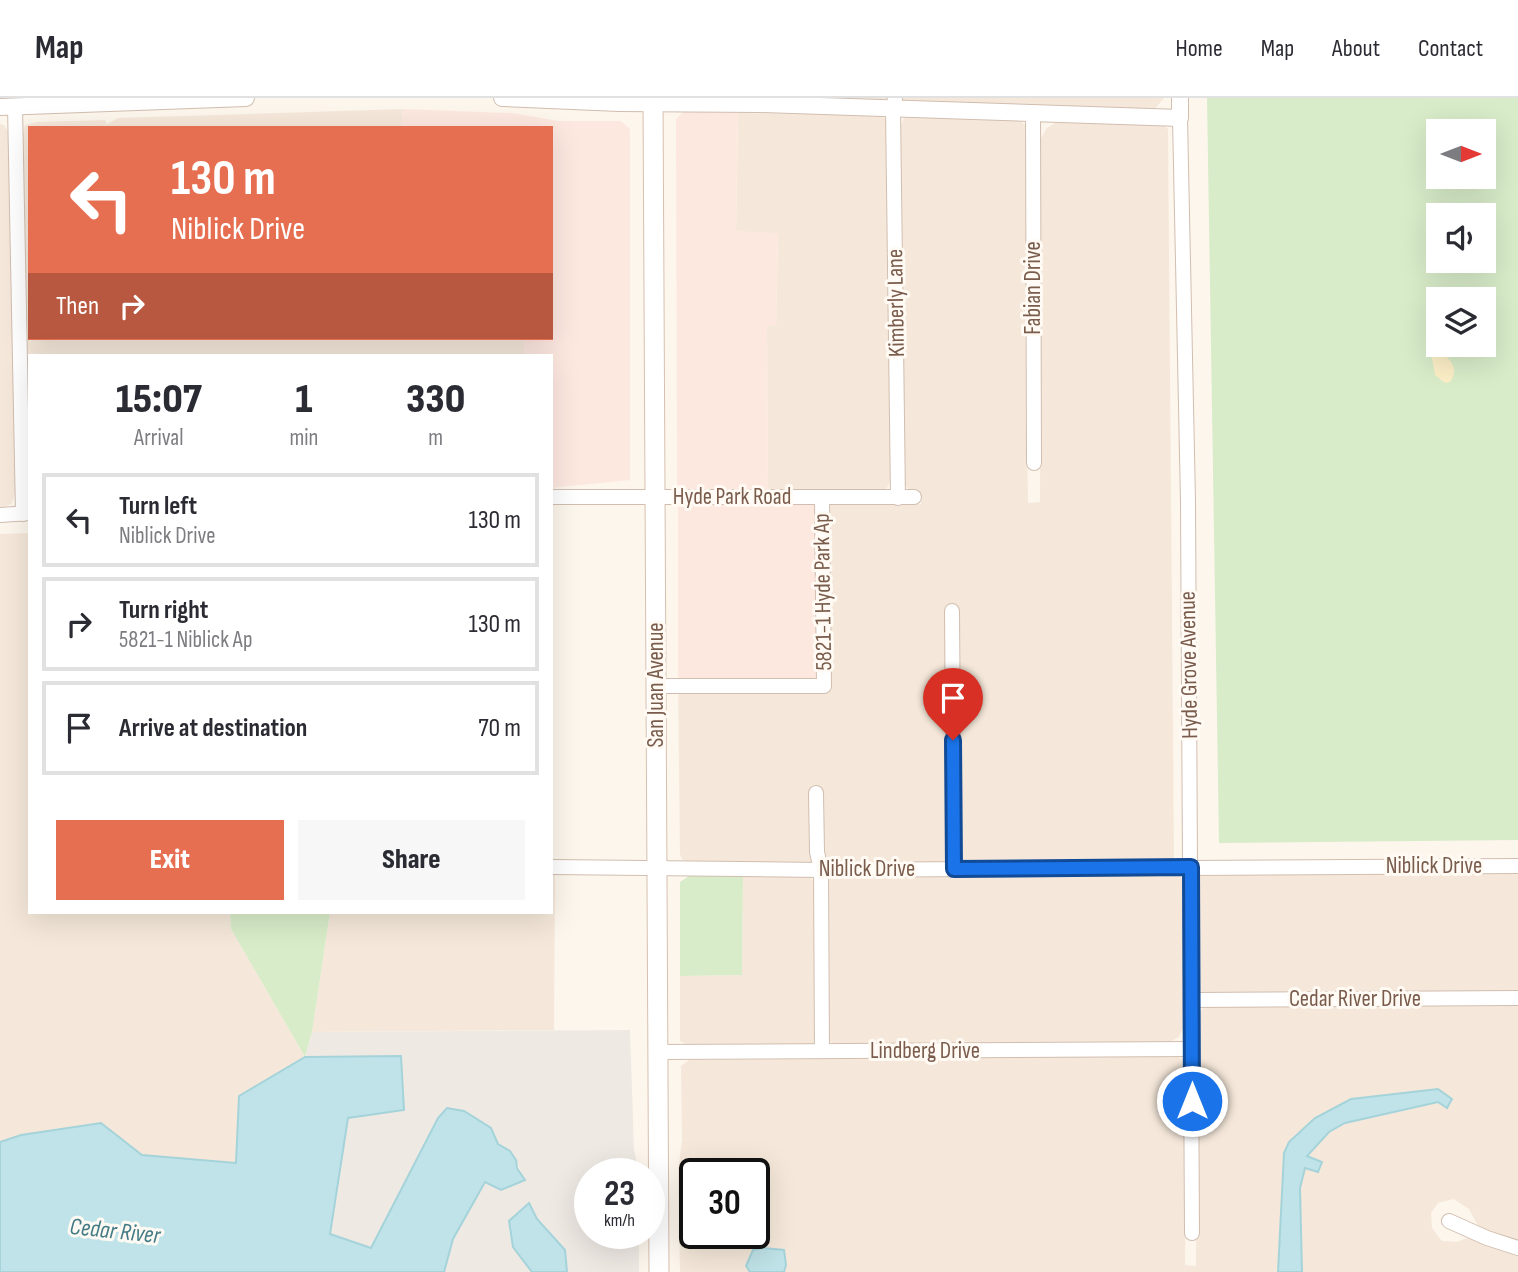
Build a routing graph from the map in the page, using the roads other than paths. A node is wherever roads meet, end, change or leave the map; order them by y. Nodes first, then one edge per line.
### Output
1 (246, 98) edge
2 (502, 98) edge
3 (1180, 98) edge
4 (653, 101) edge
5 (760, 101) edge
6 (894, 103) edge
7 (8, 107) edge
8 (1033, 112) junction
9 (1180, 118) junction
10 (1034, 463) dead end
11 (655, 496) junction
12 (553, 497) edge
13 (822, 497) junction
14 (914, 497) dead end
15 (898, 498) junction
16 (27, 514) edge
17 (0, 515) edge
18 (952, 611) dead end
19 (656, 686) junction
20 (816, 793) dead end
21 (1518, 866) edge
22 (553, 867) edge
23 (1191, 867) junction
24 (657, 868) junction
25 (954, 869) junction
26 (821, 870) junction
27 (1518, 998) edge
28 (1192, 1000) junction
29 (1191, 1049) junction
30 (822, 1051) junction
31 (658, 1052) junction
32 (1449, 1221) dead end
33 (1192, 1233) dead end
34 (1518, 1248) edge
35 (659, 1272) edge

1 - 7 street
2 - 4 street
3 - 9 street, Hyde Grove Avenue
4 - 5 street
4 - 11 main road, San Juan Avenue
5 - 6 street
6 - 8 street
6 - 15 street, Kimberly Lane
7 - 16 street
8 - 9 street
8 - 10 street, Fabian Drive
9 - 23 street, Hyde Grove Avenue
11 - 12 street, Hyde Park Road
11 - 13 street, Hyde Park Road
11 - 19 main road, San Juan Avenue
13 - 15 street, Hyde Park Road
13 - 19 street, 5821-1 Hyde Park Ap
14 - 15 street, Hyde Park Road
16 - 17 street
18 - 25 street
19 - 24 main road, San Juan Avenue
20 - 26 street
21 - 23 street, Niblick Drive
22 - 24 street, Niblick Drive
23 - 25 street, Niblick Drive
23 - 28 street, Hyde Grove Avenue
24 - 26 street, Niblick Drive
24 - 31 main road, San Juan Avenue
25 - 26 street, Niblick Drive
26 - 30 street
27 - 28 street, Cedar River Drive
28 - 29 street, Hyde Grove Avenue
29 - 30 street, Lindberg Drive
29 - 33 street, Hyde Grove Avenue
30 - 31 street, Lindberg Drive
31 - 35 main road, San Juan Avenue
32 - 34 street

